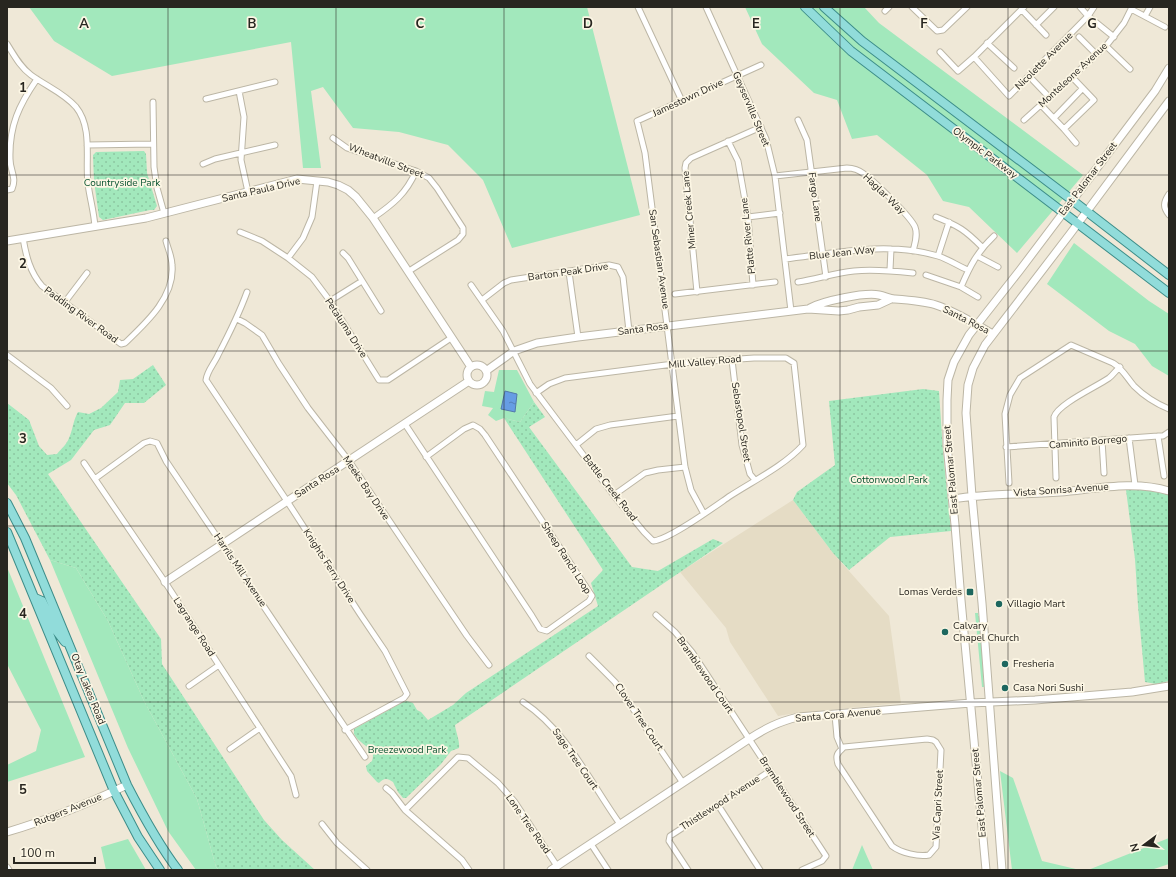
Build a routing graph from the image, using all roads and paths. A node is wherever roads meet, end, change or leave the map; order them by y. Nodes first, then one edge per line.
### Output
1 (638, 7) edge
2 (706, 7) edge
3 (805, 7) edge
4 (824, 7) edge
5 (889, 7) edge
6 (912, 7) edge
7 (967, 7) edge
8 (1054, 7) edge
9 (1080, 7) edge
10 (1094, 7) edge
11 (1150, 7) edge
12 (1023, 8) edge
13 (1132, 8) edge
14 (885, 11) dead end
15 (1088, 16) junction
16 (1145, 16) junction
17 (1036, 25) junction
18 (1165, 27) dead end
19 (1046, 34) dead end
20 (1079, 37) dead end
21 (1114, 37) junction
22 (988, 43) junction
23 (7, 44) edge
24 (1106, 46) junction
25 (940, 52) dead end
26 (1096, 54) junction
27 (974, 57) junction
28 (761, 65) dead end
29 (1014, 68) dead end
30 (1169, 68) edge
31 (1130, 69) dead end
32 (737, 75) junction
33 (1029, 76) junction
34 (1072, 77) junction
35 (37, 79) junction
36 (275, 82) dead end
37 (1082, 89) junction
38 (239, 91) junction
39 (1050, 97) junction
40 (206, 99) dead end
41 (682, 101) junction
42 (1169, 101) edge
43 (153, 102) dead end
44 (1041, 105) junction
45 (1054, 118) junction
46 (798, 120) dead end
47 (1024, 120) dead end
48 (637, 121) joint
49 (760, 127) junction
50 (1064, 129) junction
51 (333, 138) dead end
52 (728, 141) junction
53 (1076, 143) dead end
54 (153, 144) junction
55 (87, 145) junction
56 (275, 145) dead end
57 (242, 154) junction
58 (203, 164) dead end
59 (416, 171) junction
60 (812, 172) junction
61 (775, 176) junction
62 (317, 181) junction
63 (10, 189) edge
64 (248, 192) junction
65 (1169, 194) edge
66 (1072, 200) junction
67 (1063, 212) junction
68 (1087, 212) junction
69 (164, 213) junction
70 (780, 213) junction
71 (1169, 215) edge
72 (748, 217) junction
73 (936, 217) dead end
74 (373, 218) junction
75 (949, 222) junction
76 (1078, 224) junction
77 (96, 227) junction
78 (240, 232) dead end
79 (994, 236) dead end
80 (23, 238) junction
81 (7, 241) edge
82 (166, 241) dead end
83 (982, 247) junction
84 (891, 249) junction
85 (913, 251) junction
86 (343, 253) dead end
87 (823, 254) junction
88 (938, 256) junction
89 (977, 256) junction
90 (288, 258) junction
91 (785, 259) junction
92 (998, 267) dead end
93 (890, 270) junction
94 (968, 270) junction
95 (409, 271) junction
96 (569, 272) junction
97 (87, 273) dead end
98 (913, 273) dead end
99 (926, 275) dead end
100 (1169, 275) edge
101 (826, 277) junction
102 (362, 281) junction
103 (775, 282) dead end
104 (798, 282) dead end
105 (753, 284) junction
106 (471, 285) dead end
107 (961, 287) junction
108 (247, 292) dead end
109 (697, 292) junction
110 (1169, 293) edge
111 (675, 294) dead end
112 (978, 297) dead end
113 (891, 299) junction
114 (482, 300) junction
115 (330, 301) junction
116 (65, 302) junction
117 (808, 309) junction
118 (382, 311) dead end
119 (791, 311) junction
120 (237, 318) junction
121 (977, 325) junction
122 (667, 326) junction
123 (630, 331) junction
124 (993, 334) junction
125 (578, 337) junction
126 (451, 338) junction
127 (514, 351) junction
128 (7, 355) edge
129 (732, 360) junction
130 (671, 364) junction
131 (471, 367) junction
132 (1120, 367) junction
133 (486, 371) junction
134 (469, 381) junction
135 (536, 393) junction
136 (67, 406) dead end
137 (1169, 409) edge
138 (678, 416) junction
139 (405, 424) junction
140 (1169, 432) edge
141 (1158, 436) junction
142 (1129, 438) junction
143 (1102, 440) junction
144 (576, 445) junction
145 (803, 445) joint
146 (1054, 445) junction
147 (1006, 448) junction
148 (426, 457) junction
149 (349, 461) junction
150 (84, 463) dead end
151 (685, 467) junction
152 (1104, 473) dead end
153 (1164, 476) dead end
154 (96, 478) junction
155 (1056, 478) dead end
156 (755, 480) junction
157 (1009, 483) dead end
158 (1135, 485) junction
159 (1169, 491) edge
160 (614, 495) junction
161 (972, 496) junction
162 (953, 499) junction
163 (287, 501) junction
164 (7, 503) edge
165 (704, 514) junction
166 (7, 532) edge
167 (222, 544) junction
168 (165, 582) junction
169 (35, 598) junction
170 (656, 615) dead end
171 (72, 651) junction
172 (589, 656) dead end
173 (219, 665) junction
174 (489, 665) dead end
175 (189, 686) dead end
176 (1169, 686) edge
177 (523, 702) dead end
178 (989, 702) junction
179 (971, 703) junction
180 (835, 715) junction
181 (260, 728) junction
182 (345, 730) junction
183 (749, 739) junction
184 (230, 749) dead end
185 (842, 749) junction
186 (364, 757) dead end
187 (770, 771) junction
188 (683, 783) junction
189 (127, 785) junction
190 (386, 788) dead end
191 (114, 791) junction
192 (296, 794) dead end
193 (718, 805) junction
194 (405, 810) junction
195 (322, 824) dead end
196 (620, 824) junction
197 (7, 832) edge
198 (591, 844) junction
199 (7, 867) edge
200 (554, 868) edge
201 (9, 870) edge
202 (160, 870) edge
203 (178, 870) edge
204 (367, 870) edge
205 (469, 870) edge
206 (608, 870) edge
207 (688, 870) edge
208 (760, 870) edge
209 (802, 870) edge
210 (986, 870) edge
211 (1002, 870) edge

1 - 41 street
2 - 32 street, Geyserville Street
3 - 67 main road, Olympic Parkway
4 - 66 main road, Olympic Parkway
5 - 14 street
6 - 7 street
8 - 17 street
9 - 15 street
10 - 15 street, Nicolette Avenue
11 - 16 street
12 - 17 street
12 - 22 street
13 - 16 street
13 - 21 street, Monteleone Avenue
15 - 21 street
15 - 33 street, Nicolette Avenue
16 - 18 street
17 - 19 street
20 - 26 street
21 - 24 street, Monteleone Avenue
22 - 27 street
22 - 29 street
23 - 35 street
24 - 26 street, Monteleone Avenue
24 - 31 street
25 - 27 street
26 - 34 street, Monteleone Avenue
27 - 33 street, Nicolette Avenue
28 - 32 street, Jamestown Drive
30 - 66 street, East Palomar Street
32 - 41 street, Jamestown Drive
32 - 49 street, Geyserville Street
33 - 39 street
34 - 37 street
34 - 39 street, Monteleone Avenue
35 - 55 street
35 - 63 street
36 - 38 street
37 - 45 street
37 - 50 street
38 - 40 street
38 - 57 street
39 - 44 street, Monteleone Avenue
41 - 48 street, Jamestown Drive
42 - 68 street, East Palomar Street
43 - 54 street
44 - 45 street
44 - 47 street, Monteleone Avenue
45 - 50 street
46 - 60 street, Fargo Lane
48 - 122 street, San Sebastian Avenue
49 - 52 street, Miner Creek Lane
49 - 61 street, Geyserville Street
50 - 53 street
51 - 59 street, Wheatville Street
52 - 72 street, Platte River Lane
52 - 109 street, Miner Creek Lane
54 - 55 street
54 - 69 street
55 - 77 street
56 - 57 street
57 - 58 street
57 - 64 street
59 - 74 street
59 - 95 street, Wheatville Street
60 - 61 street, Haglar Way
60 - 85 street, Haglar Way
60 - 87 street, Fargo Lane
61 - 70 street, Geyserville Street
62 - 64 street, Santa Paula Drive
62 - 74 street, Santa Paula Drive
62 - 90 street
64 - 69 street, Santa Paula Drive
65 - 71 street
66 - 67 street, East Palomar Street
66 - 68 main road, Olympic Parkway
67 - 76 main road, Olympic Parkway
67 - 121 street, East Palomar Street
68 - 76 street, East Palomar Street
68 - 100 main road, Olympic Parkway
69 - 77 street, Santa Paula Drive
70 - 72 street
70 - 91 street, Geyserville Street
72 - 105 street, Platte River Lane
73 - 75 street
74 - 95 street, Santa Paula Drive
75 - 83 street
75 - 88 street
76 - 110 main road, Olympic Parkway
76 - 124 street, East Palomar Street
77 - 80 street, Santa Paula Drive
78 - 90 street, Petaluma Drive
79 - 83 street
80 - 81 street, Santa Paula Drive
80 - 116 street, Padding River Road
82 - 116 street, Padding River Road
83 - 89 street
84 - 85 street, Blue Jean Way
84 - 87 street, Blue Jean Way
84 - 93 street
85 - 88 street, Blue Jean Way
86 - 102 street
87 - 91 street, Blue Jean Way
87 - 101 street, Fargo Lane
88 - 94 street, Blue Jean Way
89 - 92 street
89 - 94 street
90 - 115 street, Petaluma Drive
91 - 119 street, Geyserville Street
93 - 98 street
93 - 101 street
94 - 107 street
95 - 126 street, Santa Paula Drive
96 - 114 street, Barton Peak Drive
96 - 123 street, Barton Peak Drive
96 - 125 street
97 - 116 street
99 - 107 street
101 - 104 street
102 - 115 street
102 - 118 street
103 - 105 street
105 - 109 street
106 - 114 street, Battle Creek Road
107 - 112 street
108 - 120 street
109 - 111 street
113 - 117 street, Santa Rosa
113 - 117 street, Santa Rosa
113 - 121 street, Santa Rosa
114 - 127 street, Battle Creek Road
115 - 126 street, Petaluma Drive
117 - 119 street, Santa Rosa
119 - 122 street, Santa Rosa
120 - 149 street, Meeks Bay Drive
120 - 163 street, Knights Ferry Drive
121 - 124 street, Santa Rosa
121 - 162 street, East Palomar Street
122 - 123 street, Santa Rosa
122 - 130 street, San Sebastian Avenue
123 - 125 street, Santa Rosa
124 - 161 street, East Palomar Street
125 - 127 street, Santa Rosa
126 - 131 street, Santa Paula Drive
127 - 133 street, Santa Rosa
127 - 135 street, Battle Creek Road
128 - 136 street
129 - 130 street, Mill Valley Road
129 - 145 street, Mill Valley Road
129 - 156 street, Sebastopol Street
130 - 135 street, Mill Valley Road
130 - 138 street, San Sebastian Avenue
131 - 133 street
131 - 134 street
132 - 137 street
132 - 146 street
132 - 147 street
133 - 134 street
134 - 139 street, Santa Rosa
135 - 144 street, Battle Creek Road
138 - 144 street
138 - 151 street, San Sebastian Avenue
139 - 148 street, Sheep Ranch Loop
139 - 149 street, Santa Rosa
140 - 141 street, Caminito Borrego
141 - 142 street, Caminito Borrego
141 - 153 street
142 - 143 street, Caminito Borrego
142 - 158 street
143 - 146 street, Caminito Borrego
143 - 152 street
144 - 160 street, Battle Creek Road
145 - 156 street, Battle Creek Road
146 - 147 street, Caminito Borrego
146 - 155 street
147 - 157 street
148 - 148 street, Sheep Ranch Loop
149 - 163 street, Santa Rosa
149 - 174 street, Meeks Bay Drive
150 - 154 street, Lagrange Road
151 - 160 street
151 - 165 street, San Sebastian Avenue
154 - 167 street, Harrils Mill Avenue
154 - 168 street, Lagrange Road
156 - 165 street, Battle Creek Road
158 - 159 street, Vista Sonrisa Avenue
158 - 161 street, Vista Sonrisa Avenue
160 - 165 street, Battle Creek Road
161 - 162 street, Vista Sonrisa Avenue
161 - 178 street, East Palomar Street
162 - 179 street, East Palomar Street
163 - 167 street, Santa Rosa
163 - 182 street, Knights Ferry Drive
164 - 171 main road, Otay Lakes Road
166 - 169 main road, Otay Lakes Road
167 - 168 street, Santa Rosa
167 - 182 street, Harrils Mill Avenue
168 - 173 street, Lagrange Road
169 - 171 main road
169 - 191 main road, Otay Lakes Road
170 - 183 street, Bramblewood Court
171 - 189 main road, Otay Lakes Road
172 - 188 street, Clover Tree Court
173 - 175 street
173 - 181 street, Lagrange Road
176 - 178 street, Santa Cora Avenue
177 - 196 street, Sage Tree Court
178 - 179 street, Santa Cora Avenue
178 - 211 street, East Palomar Street
179 - 180 street, Santa Cora Avenue
179 - 210 street, East Palomar Street
180 - 183 street, Santa Cora Avenue
180 - 185 street, Via Capri Street
181 - 184 street
181 - 192 street, Lagrange Road
182 - 186 street, Harrils Mill Avenue
183 - 187 street, Bramblewood Street
183 - 188 street, Santa Cora Avenue
185 - 185 street, Via Capri Street
187 - 193 street, Thistlewood Avenue
187 - 209 street, Bramblewood Street
188 - 196 street, Santa Cora Avenue
189 - 191 street, Rutgers Avenue
189 - 203 main road, Otay Lakes Road
190 - 194 street
191 - 197 street, Rutgers Avenue
191 - 202 main road, Otay Lakes Road
193 - 207 street, Thistlewood Avenue
193 - 208 street
194 - 200 street, Lone Tree Road
194 - 205 street
195 - 204 street
196 - 198 street, Santa Cora Avenue
198 - 200 street, Santa Cora Avenue
198 - 206 street
199 - 201 street

